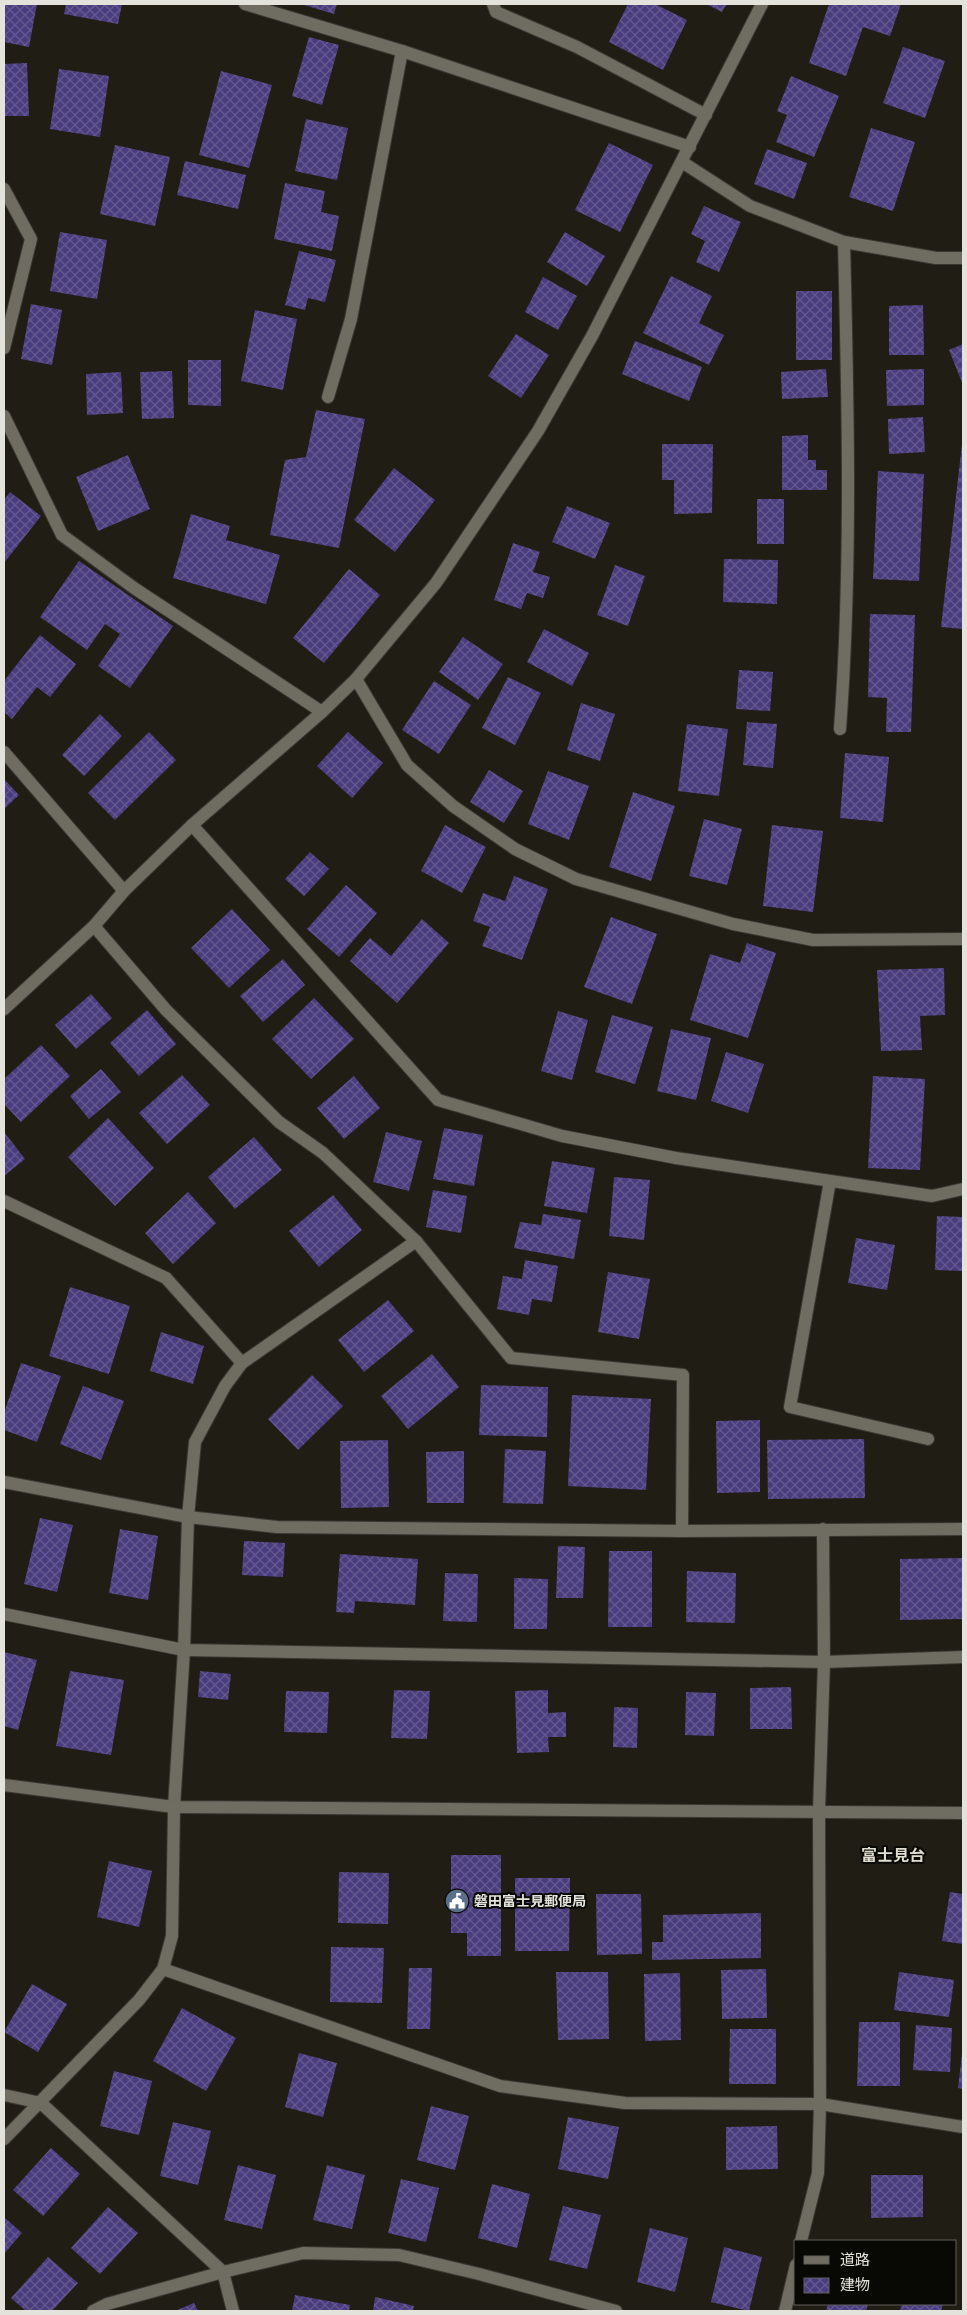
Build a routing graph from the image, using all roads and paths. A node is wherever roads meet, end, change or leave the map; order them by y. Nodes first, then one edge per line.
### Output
1 (245, 4) edge
2 (494, 4) edge
3 (762, 4) edge
4 (402, 51) junction
5 (706, 115) junction
6 (690, 148) junction
7 (682, 162) junction
8 (4, 189) edge
9 (844, 242) junction
10 (963, 258) edge
11 (4, 348) edge
12 (328, 397) dead end
13 (4, 416) edge
14 (356, 679) junction
15 (322, 712) junction
16 (840, 729) dead end
17 (4, 752) edge
18 (192, 825) junction
19 (124, 890) junction
20 (94, 926) junction
21 (963, 939) edge
22 (4, 1009) edge
23 (830, 1181) junction
24 (963, 1189) edge
25 (4, 1201) edge
26 (416, 1241) junction
27 (242, 1363) junction
28 (928, 1440) dead end
29 (4, 1482) edge
30 (188, 1517) junction
31 (823, 1529) junction
32 (963, 1529) edge
33 (682, 1531) junction
34 (4, 1614) edge
35 (184, 1650) junction
36 (963, 1657) edge
37 (824, 1662) junction
38 (4, 1786) edge
39 (174, 1807) junction
40 (819, 1811) junction
41 (963, 1813) edge
42 (163, 1969) junction
43 (4, 2095) edge
44 (41, 2103) junction
45 (820, 2104) junction
46 (963, 2127) edge
47 (4, 2139) edge
48 (801, 2240) edge
49 (223, 2272) junction
50 (794, 2273) edge
51 (93, 2311) edge
52 (233, 2311) edge
53 (616, 2311) edge
54 (785, 2311) edge

1 - 4 street
2 - 5 street
3 - 5 street
4 - 6 street
4 - 12 street
5 - 6 street
6 - 7 street
7 - 9 street
7 - 14 street
8 - 11 street
9 - 10 street
9 - 16 street
13 - 15 street
14 - 15 street
14 - 21 street
15 - 18 street
17 - 19 street
18 - 19 street
18 - 23 street
19 - 20 street
20 - 22 street
20 - 26 street
23 - 24 street
23 - 28 street
25 - 27 street
26 - 27 street
26 - 33 street
27 - 30 street
29 - 30 street
30 - 33 street
30 - 35 street
31 - 32 street
31 - 33 street
31 - 37 street
34 - 35 street
35 - 37 street
35 - 39 street
36 - 37 street
37 - 40 street
38 - 39 street
39 - 40 street
39 - 42 street
40 - 41 street
40 - 45 street
42 - 44 street
42 - 45 street
43 - 44 street
44 - 47 street
44 - 49 street
45 - 46 street
45 - 48 street
49 - 51 street
49 - 52 street
49 - 53 street
50 - 54 street

